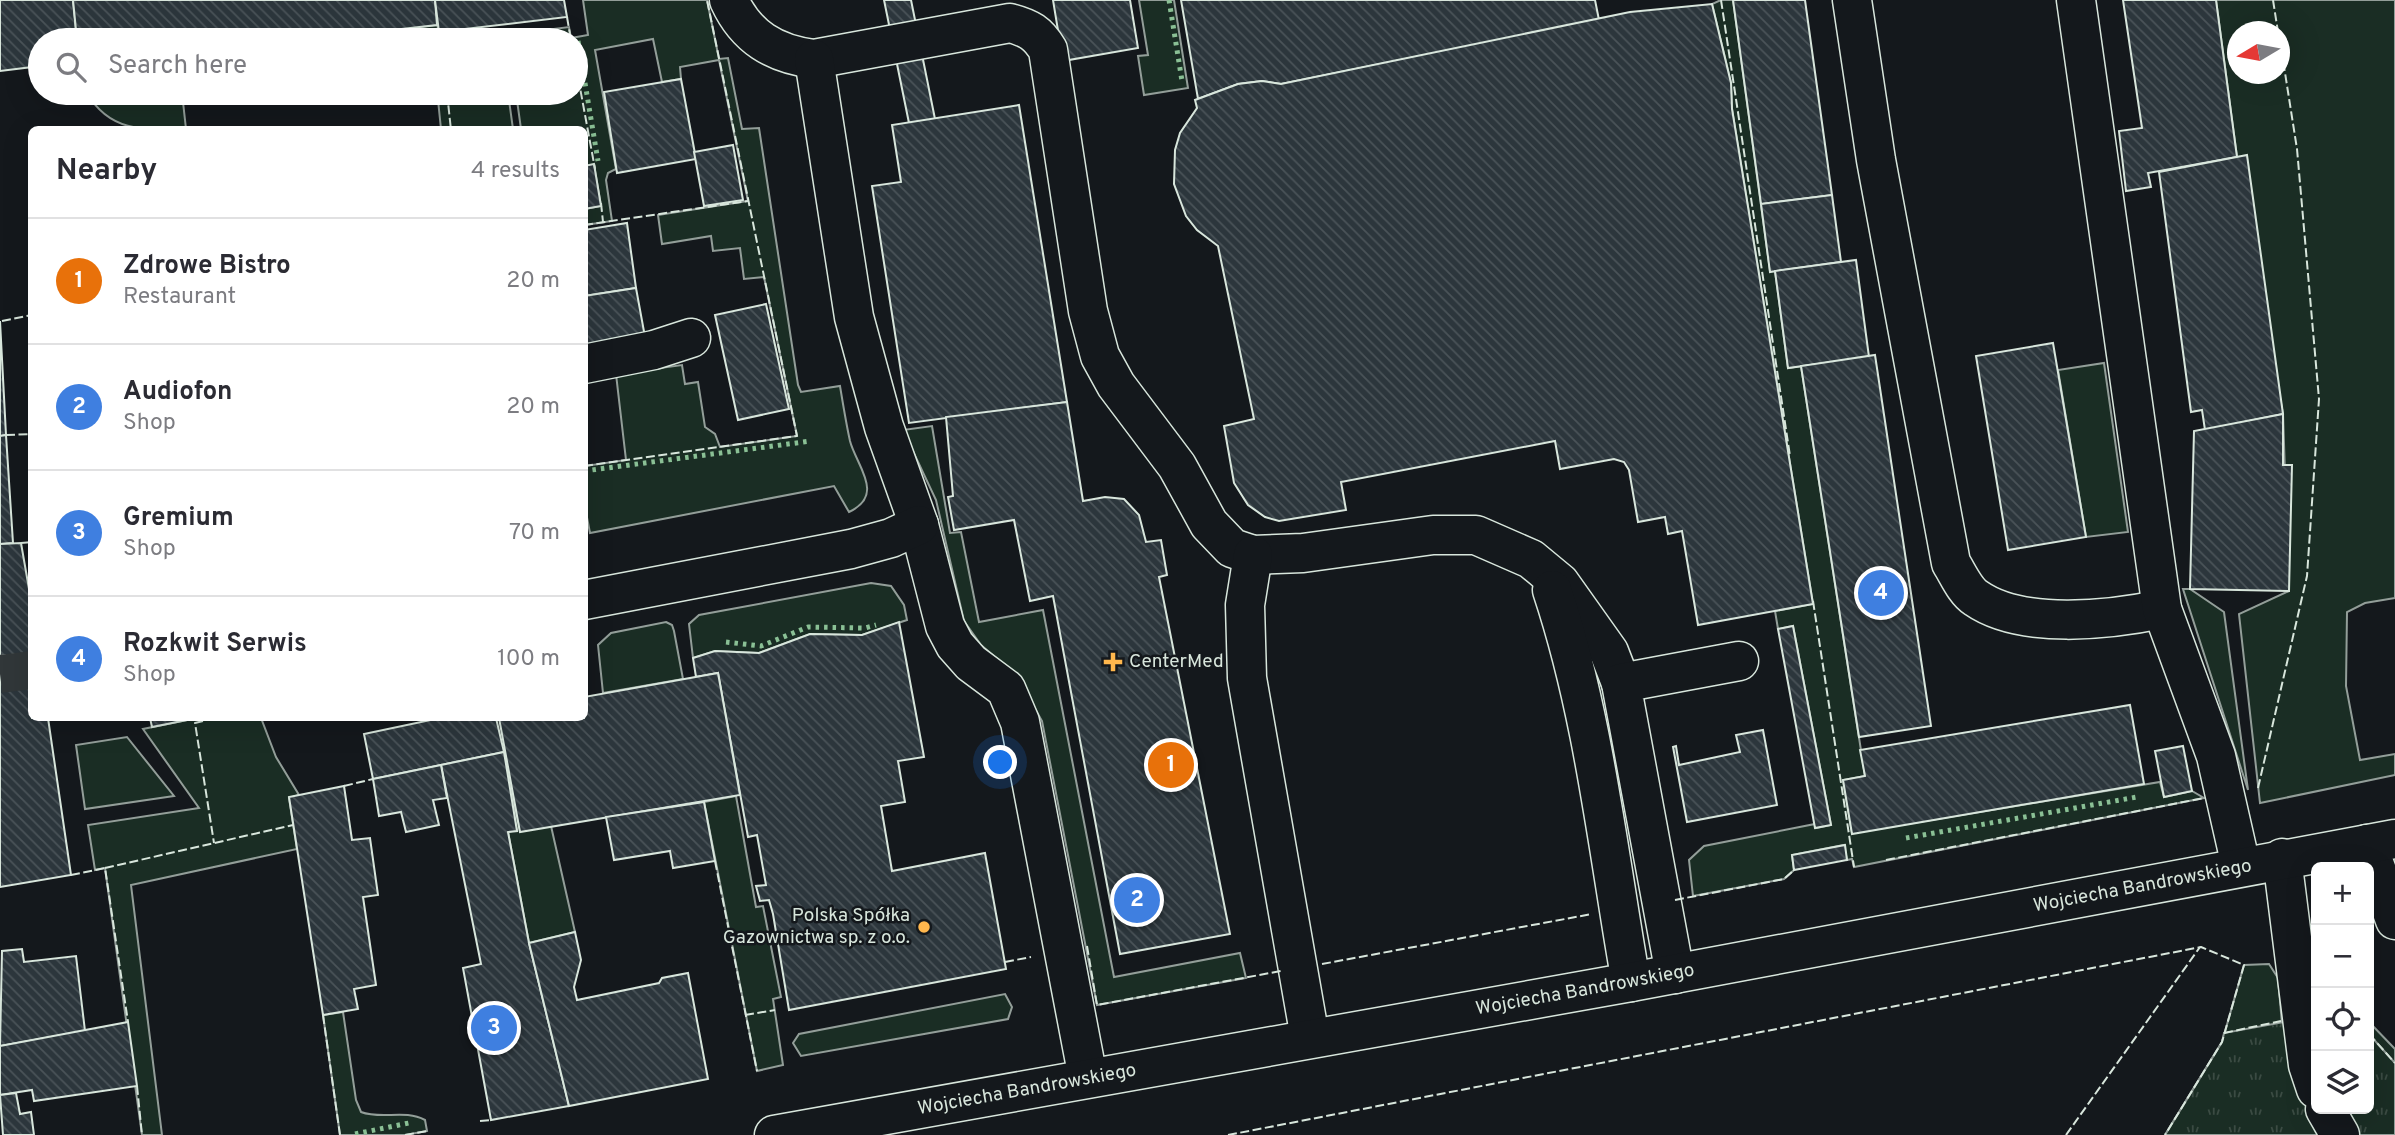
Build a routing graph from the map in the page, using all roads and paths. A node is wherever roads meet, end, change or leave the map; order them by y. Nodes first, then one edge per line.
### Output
1 (729, 0) edge
2 (1852, 0) edge
3 (2076, 0) edge
4 (814, 59) junction
5 (691, 338) dead end
6 (588, 362) edge
7 (919, 525) junction
8 (1253, 555) junction
9 (1531, 559) junction
10 (588, 599) edge
11 (2162, 609) junction
12 (1739, 661) dead end
13 (1621, 684) junction
14 (2381, 842) edge
15 (2282, 858) junction
16 (2241, 866) junction
17 (2395, 920) edge
18 (1675, 974) junction
19 (1631, 982) junction
20 (1310, 1038) junction
21 (2311, 1074) edge
22 (1088, 1078) junction
23 (2328, 1114) edge
24 (774, 1135) edge
25 (2340, 1135) edge

1 - 4 street
2 - 11 street
3 - 11 street
4 - 7 street
4 - 8 street
5 - 6 street
7 - 10 street
7 - 22 street
8 - 9 street
8 - 20 street
9 - 13 street
9 - 19 street
11 - 16 street
12 - 13 street
13 - 18 street
14 - 15 street, Wojciecha Bandrowskiego
14 - 17 street
15 - 16 street, Wojciecha Bandrowskiego
15 - 21 street
16 - 18 street, Wojciecha Bandrowskiego
18 - 19 street, Wojciecha Bandrowskiego
19 - 20 street, Wojciecha Bandrowskiego
20 - 22 street, Wojciecha Bandrowskiego
22 - 24 street, Wojciecha Bandrowskiego
23 - 25 street

